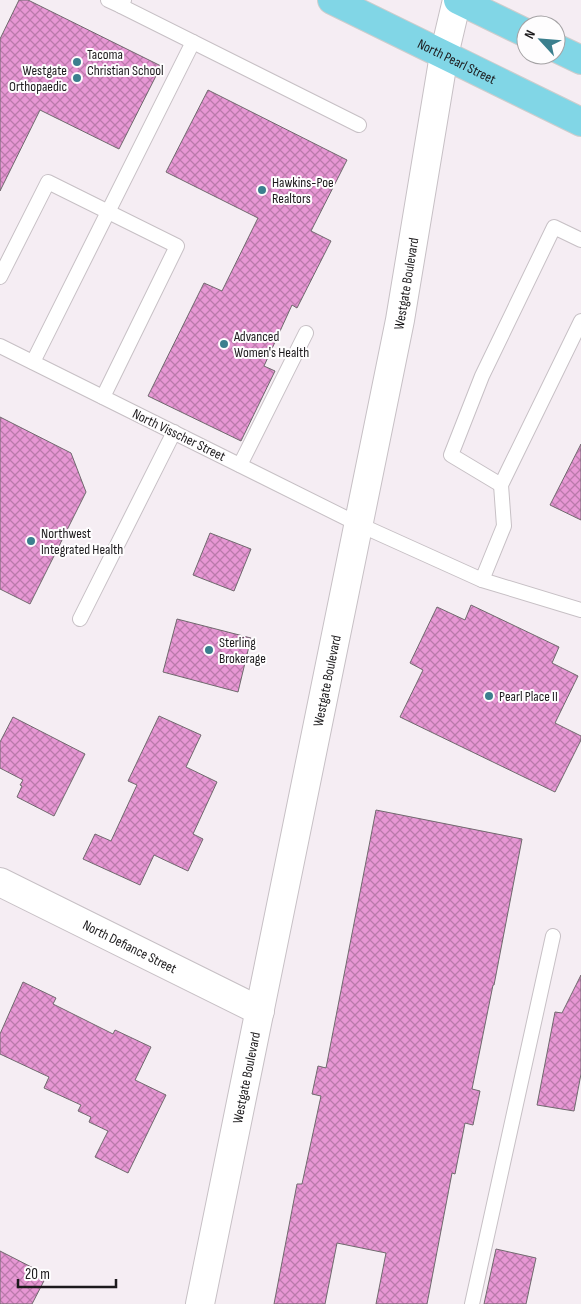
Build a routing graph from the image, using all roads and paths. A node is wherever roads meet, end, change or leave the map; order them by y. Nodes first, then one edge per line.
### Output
1 (332, 0) edge
2 (457, 0) edge
3 (118, 2) edge
4 (516, 28) edge
5 (193, 42) junction
6 (566, 53) edge
7 (444, 55) junction
8 (581, 60) edge
9 (581, 122) edge
10 (359, 125) dead end
11 (108, 212) junction
12 (581, 240) edge
13 (0, 277) edge
14 (581, 321) edge
15 (306, 333) dead end
16 (0, 346) edge
17 (33, 362) junction
18 (103, 397) junction
19 (174, 432) junction
20 (240, 466) junction
21 (501, 485) junction
22 (358, 524) junction
23 (482, 580) junction
24 (581, 610) edge
25 (80, 619) dead end
26 (0, 882) edge
27 (553, 936) dead end
28 (260, 1011) junction
29 (200, 1304) edge
30 (472, 1304) edge

1 - 7 main road, North Pearl Street
2 - 4 main road
2 - 7 street, Westgate Boulevard
3 - 5 lane
5 - 10 lane
5 - 11 lane
6 - 8 main road
7 - 9 main road, North Pearl Street
7 - 22 street, Westgate Boulevard
11 - 13 lane
11 - 17 lane
11 - 18 lane
12 - 21 lane
14 - 21 lane
15 - 20 lane
16 - 17 lane, North Visscher Street
17 - 18 lane, North Visscher Street
18 - 19 lane, North Visscher Street
19 - 20 lane, North Visscher Street
19 - 25 lane
20 - 22 lane, North Visscher Street
21 - 23 lane
22 - 23 lane, North Visscher Street
22 - 28 street, Westgate Boulevard
23 - 24 lane, North Visscher Street
26 - 28 street, North Defiance Street
27 - 30 lane
28 - 29 street, Westgate Boulevard

